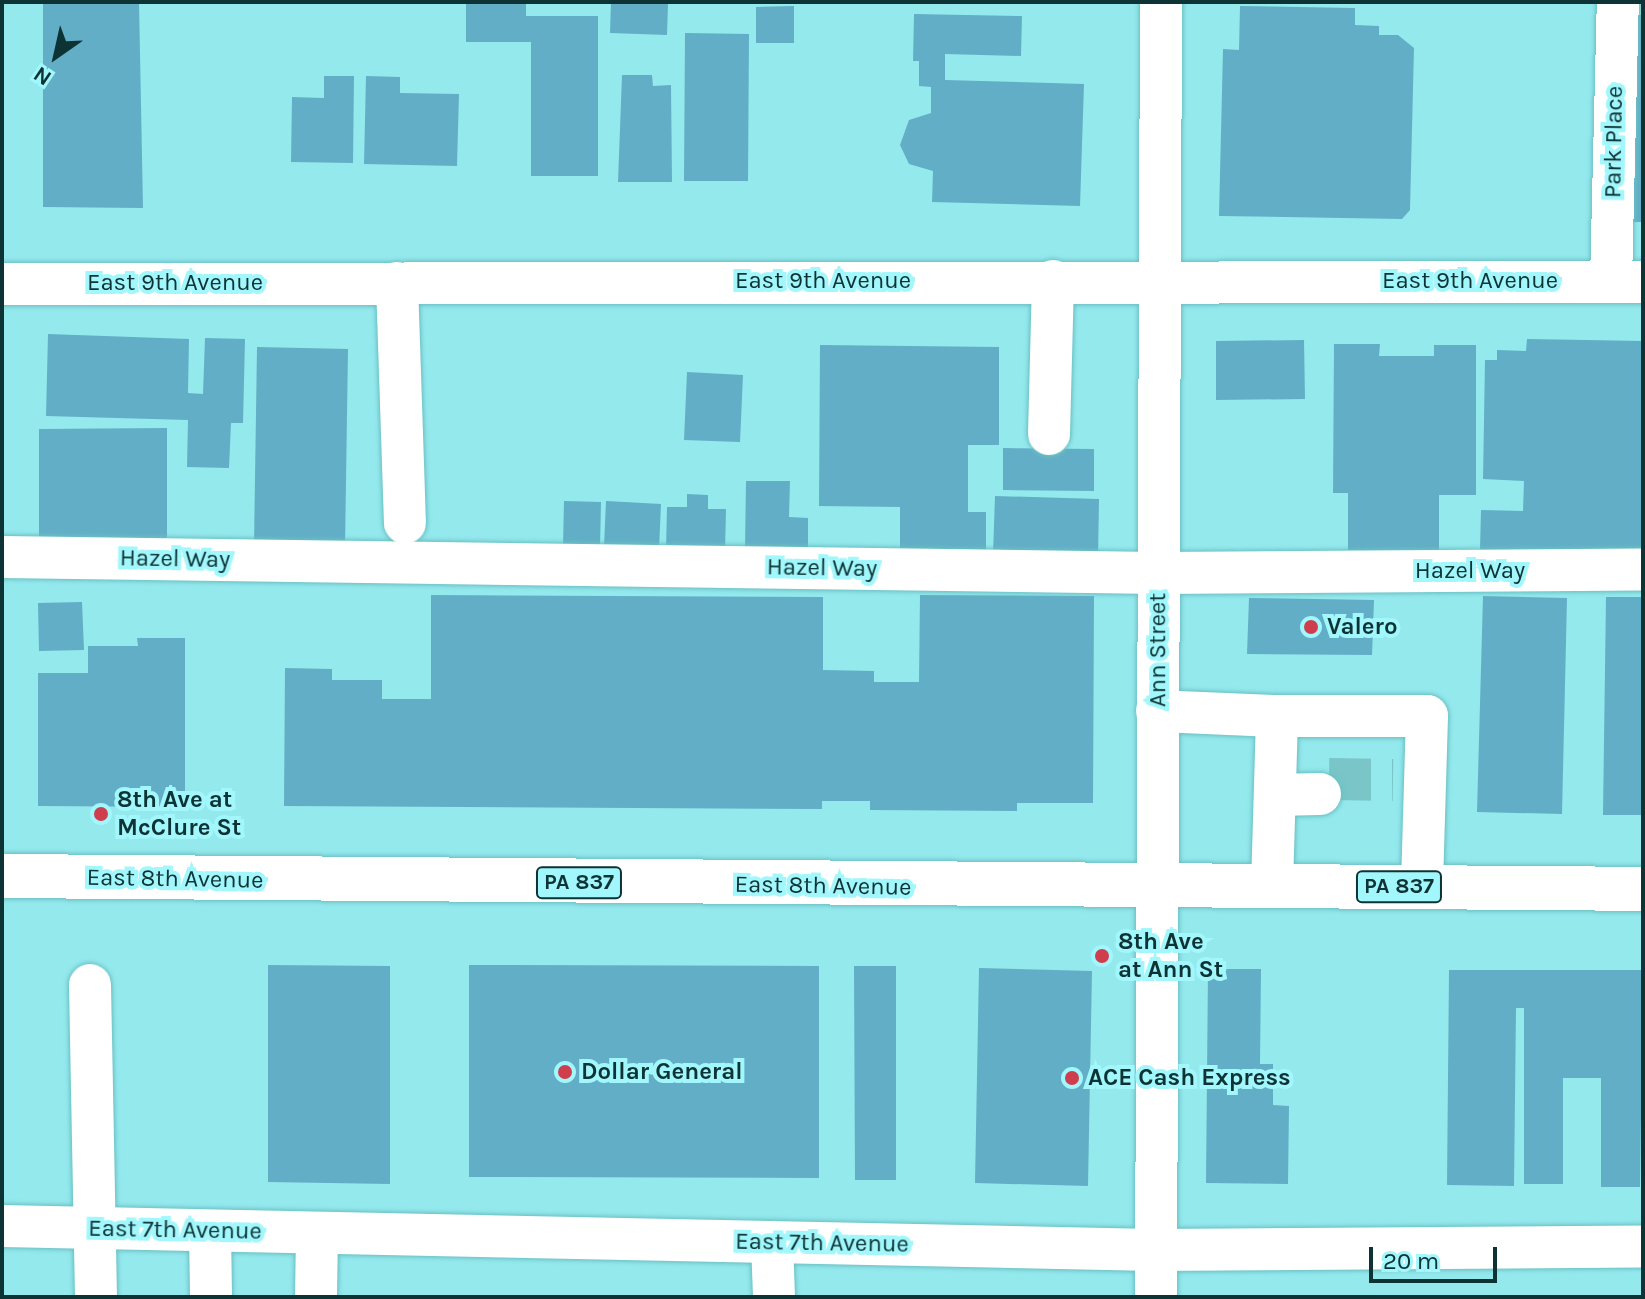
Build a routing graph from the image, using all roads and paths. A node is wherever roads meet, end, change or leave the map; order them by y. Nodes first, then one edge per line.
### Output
1 (1161, 2) edge
2 (1618, 2) edge
3 (1053, 281) junction
4 (1160, 281) junction
5 (1627, 282) edge
6 (397, 283) junction
7 (2, 284) edge
8 (1049, 434) dead end
9 (405, 523) dead end
10 (2, 557) edge
11 (1643, 570) edge
12 (1158, 573) junction
13 (1157, 711) junction
14 (1277, 716) junction
15 (1327, 794) tunnel mouth
16 (1275, 795) junction
17 (2, 876) edge
18 (1155, 885) junction
19 (1272, 886) junction
20 (1422, 887) junction
21 (1643, 889) edge
22 (90, 985) dead end
23 (2, 1226) edge
24 (95, 1228) junction
25 (210, 1231) junction
26 (317, 1233) junction
27 (772, 1242) junction
28 (1643, 1247) edge
29 (1154, 1250) junction
30 (96, 1297) edge
31 (211, 1297) edge
32 (316, 1297) edge
33 (774, 1297) edge
34 (1156, 1297) edge

1 - 4 street, Ann Street
2 - 5 street, Park Place
3 - 4 street, East 9th Avenue
3 - 6 street, East 9th Avenue
3 - 8 street
4 - 5 street, East 9th Avenue
4 - 12 street, Ann Street
6 - 7 street, East 9th Avenue
6 - 9 street
10 - 12 street, Hazel Way
11 - 12 street, Hazel Way
12 - 13 street, Ann Street
13 - 14 street
13 - 18 street, Ann Street
14 - 16 street
14 - 20 street
15 - 16 street
16 - 19 street
17 - 18 main road, East 8th Avenue / PA 837
18 - 19 main road, East 8th Avenue / PA 837
18 - 29 street, Ann Street
19 - 20 main road, East 8th Avenue / PA 837
20 - 21 main road, East 8th Avenue / PA 837
22 - 24 street
23 - 24 street, East 7th Avenue
24 - 25 street, East 7th Avenue
24 - 30 street
25 - 26 street, East 7th Avenue
25 - 31 street
26 - 27 street, East 7th Avenue
26 - 32 street
27 - 29 street, East 7th Avenue
27 - 33 street
28 - 29 street, East 7th Avenue
29 - 34 street, Ann Street

